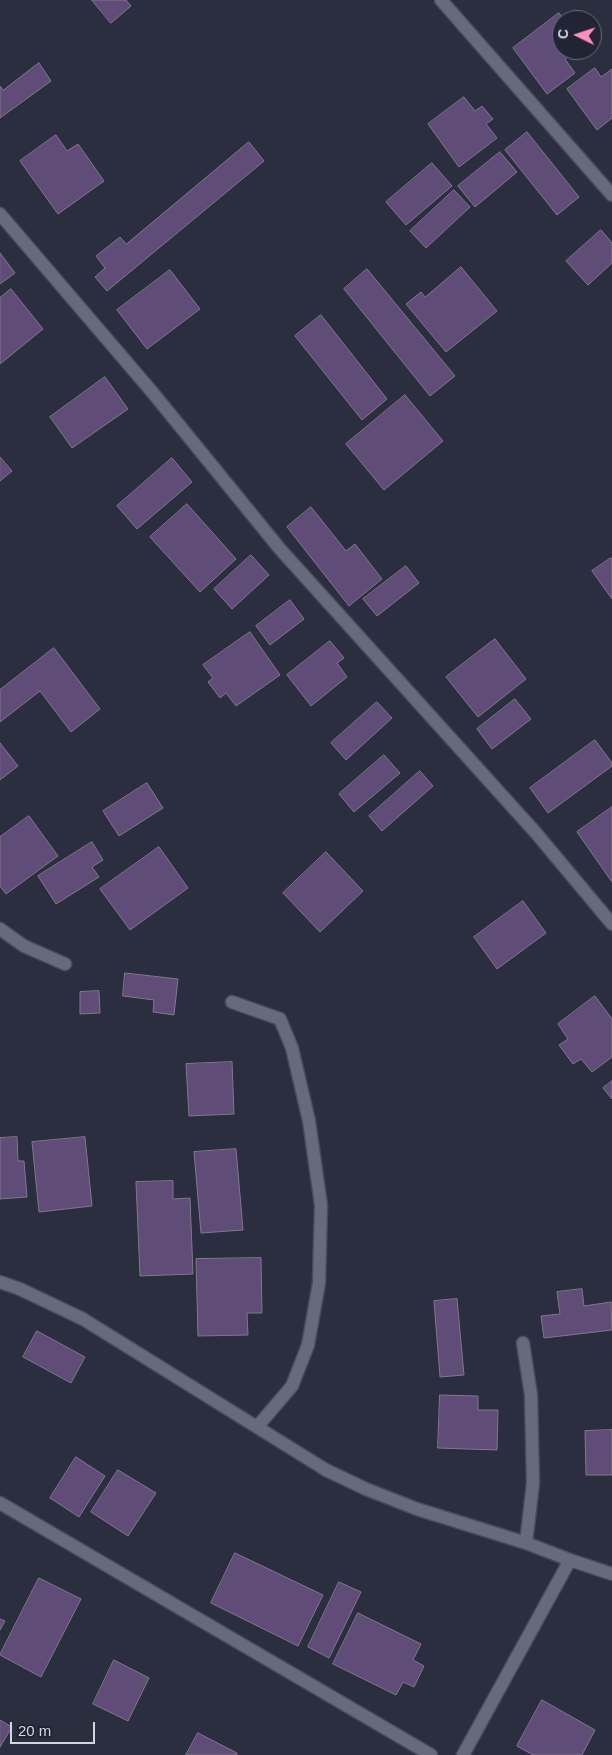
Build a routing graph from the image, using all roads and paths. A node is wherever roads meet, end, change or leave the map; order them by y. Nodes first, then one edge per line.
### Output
1 (441, 0) edge
2 (612, 194) edge
3 (0, 214) edge
4 (612, 924) edge
5 (0, 930) edge
6 (65, 964) dead end
7 (232, 1002) dead end
8 (0, 1282) edge
9 (523, 1343) dead end
10 (257, 1427) junction
11 (0, 1503) edge
12 (526, 1543) junction
13 (570, 1560) junction
14 (612, 1574) edge
15 (431, 1755) edge
16 (463, 1755) edge

1 - 2 street
3 - 4 street
5 - 6 street
7 - 10 street
8 - 10 street
9 - 12 street
10 - 12 street
11 - 15 street
12 - 13 street
13 - 14 street
13 - 16 street

